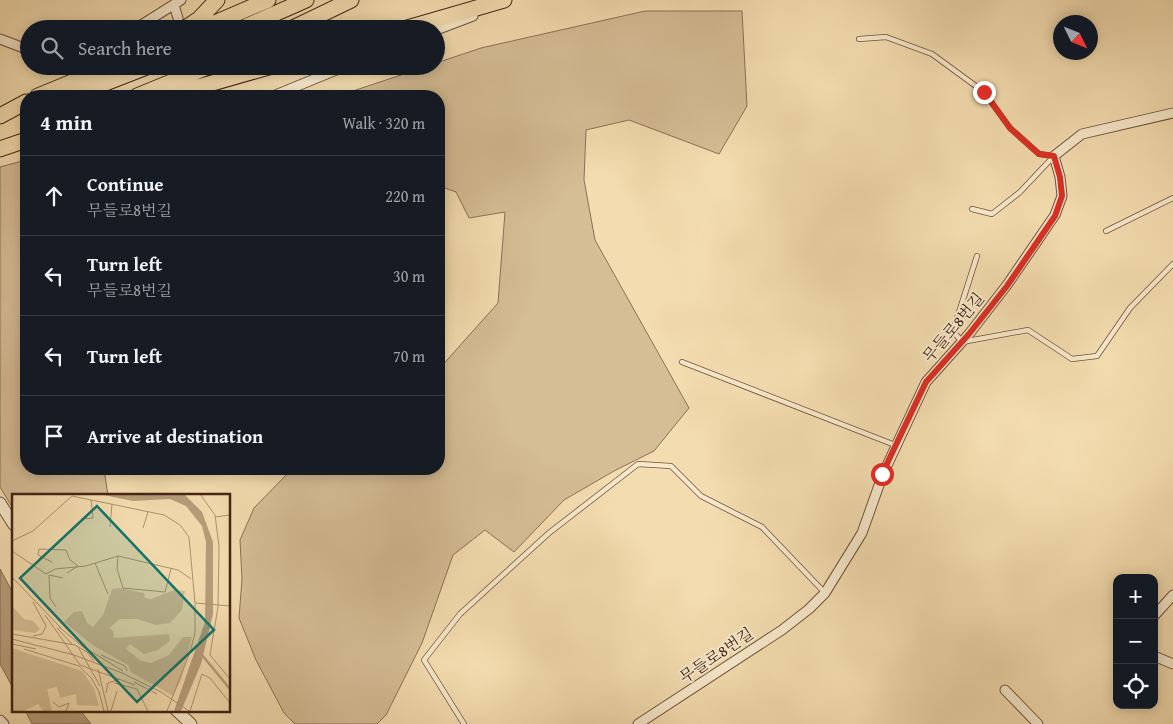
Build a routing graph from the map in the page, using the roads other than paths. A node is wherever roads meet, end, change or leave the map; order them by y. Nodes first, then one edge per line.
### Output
1 (217, 0) edge
2 (268, 0) edge
3 (306, 0) edge
4 (351, 0) edge
5 (504, 0) edge
6 (514, 0) edge
7 (178, 2) edge
8 (149, 20) edge
9 (180, 20) edge
10 (195, 20) edge
11 (222, 20) edge
12 (260, 20) edge
13 (310, 20) edge
14 (435, 20) edge
15 (445, 27) edge
16 (0, 39) edge
17 (859, 39) dead end
18 (20, 47) edge
19 (89, 75) edge
20 (126, 75) edge
21 (188, 75) edge
22 (240, 75) edge
23 (324, 75) edge
24 (53, 90) edge
25 (87, 90) edge
26 (152, 90) edge
27 (188, 90) edge
28 (288, 90) edge
29 (20, 105) edge
30 (1173, 113) edge
31 (20, 115) edge
32 (0, 116) edge
33 (0, 123) edge
34 (20, 142) edge
35 (0, 149) edge
36 (1054, 156) junction
37 (1173, 198) edge
38 (972, 209) dead end
39 (1106, 231) dead end
40 (977, 256) dead end
41 (1173, 264) edge
42 (962, 342) junction
43 (682, 362) dead end
44 (895, 445) junction
45 (0, 503) edge
46 (12, 522) edge
47 (825, 593) junction
48 (1173, 595) edge
49 (1158, 612) edge
50 (1158, 658) edge
51 (1173, 664) edge
52 (1005, 690) dead end
53 (178, 712) edge
54 (0, 720) edge
55 (4, 724) edge
56 (191, 724) edge
57 (464, 724) edge
58 (638, 724) edge
59 (1038, 724) edge

1 - 10 highway
2 - 11 highway
3 - 12 highway
4 - 13 highway
5 - 14 highway
6 - 15 street
7 - 8 street
7 - 9 street
16 - 18 street
17 - 36 lane
19 - 24 highway
20 - 25 highway
21 - 26 highway
22 - 27 highway
23 - 28 street
29 - 32 highway
30 - 36 street
31 - 33 highway
34 - 35 highway
36 - 38 lane
36 - 42 street, 무들로8번길
37 - 39 lane
40 - 42 lane
41 - 42 lane
42 - 44 street, 무들로8번길
43 - 44 lane
44 - 47 street, 무들로8번길
45 - 46 street
47 - 57 lane
47 - 58 street, 무들로8번길
48 - 49 street
50 - 51 street
52 - 59 street
53 - 56 street
54 - 55 street

